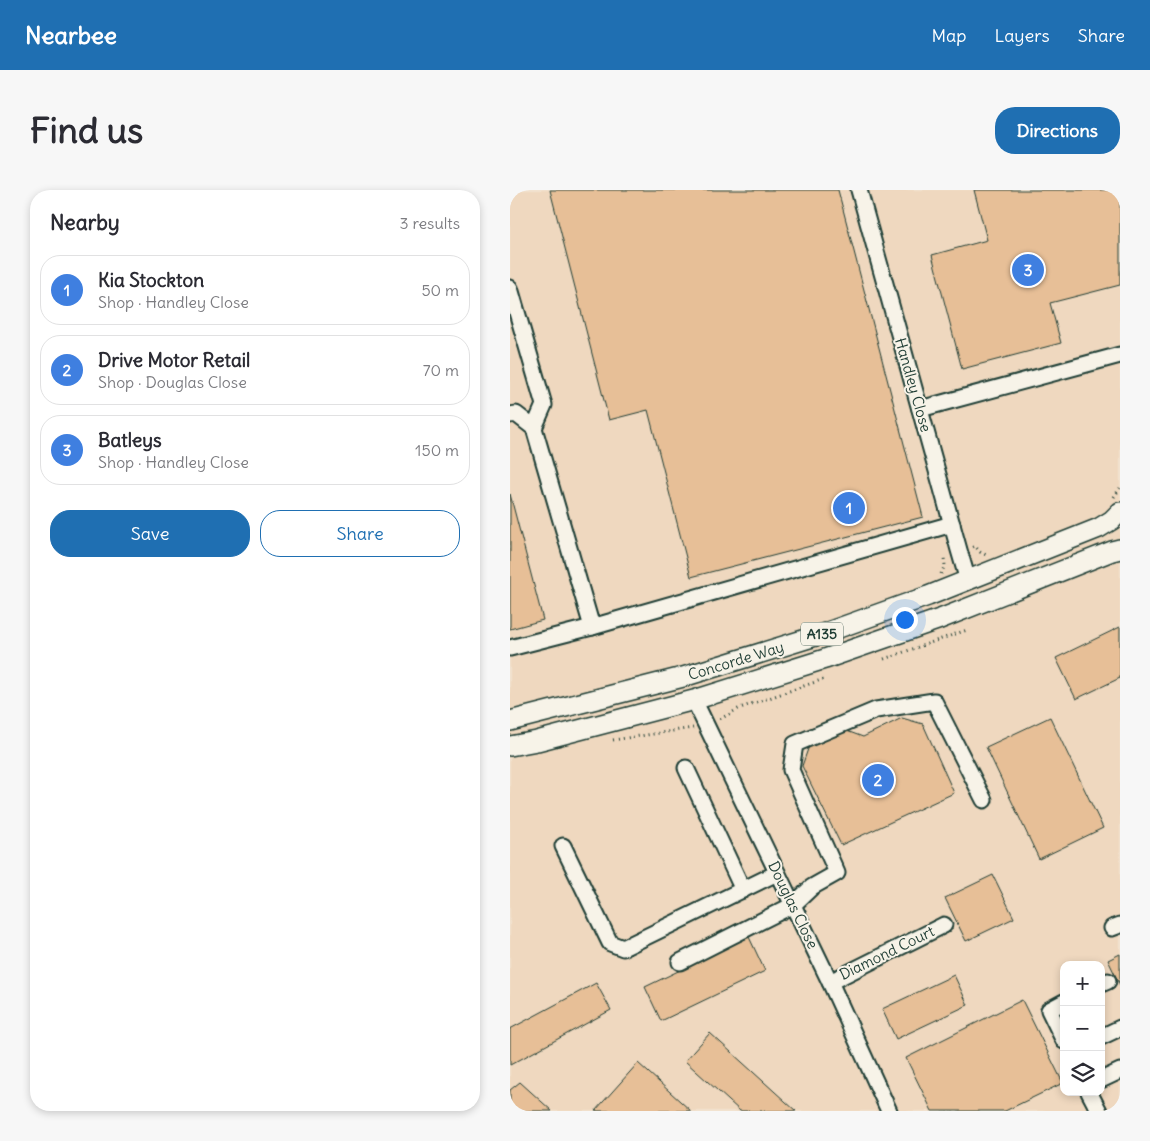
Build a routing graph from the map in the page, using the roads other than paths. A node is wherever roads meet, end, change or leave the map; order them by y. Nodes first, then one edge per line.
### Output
1 (859, 190) edge
2 (510, 288) edge
3 (1120, 355) edge
4 (920, 409) junction
5 (510, 415) edge
6 (534, 428) junction
7 (1115, 507) edge
8 (952, 524) junction
9 (1120, 549) edge
10 (968, 581) junction
11 (592, 627) junction
12 (510, 648) edge
13 (694, 700) junction
14 (510, 720) edge
15 (510, 746) edge
16 (686, 768) dead end
17 (984, 800) dead end
18 (563, 846) dead end
19 (777, 873) junction
20 (743, 890) junction
21 (793, 906) junction
22 (944, 925) dead end
23 (680, 962) dead end
24 (830, 982) junction
25 (1060, 1004) edge
26 (1120, 1028) edge
27 (1060, 1033) edge
28 (1105, 1035) edge
29 (1120, 1071) edge
30 (1105, 1078) edge
31 (1091, 1096) edge
32 (889, 1111) edge
33 (1099, 1111) edge

1 - 4 street, Handley Close
2 - 6 street
3 - 4 street
4 - 8 street, Handley Close
5 - 6 street
6 - 11 street
7 - 10 main road, Concorde Way / A135
8 - 10 street, Handley Close
8 - 11 street
9 - 13 main road, Concorde Way / A135
10 - 14 main road, Concorde Way / A135
11 - 12 street
13 - 15 main road, Concorde Way / A135
13 - 19 street, Douglas Close
16 - 20 street
17 - 21 street
18 - 20 street
19 - 20 street
19 - 21 street, Douglas Close
21 - 23 street
21 - 24 street, Douglas Close
22 - 24 street, Diamond Court
24 - 32 street, Douglas Close
25 - 27 street
26 - 28 street
29 - 30 street
31 - 33 street

